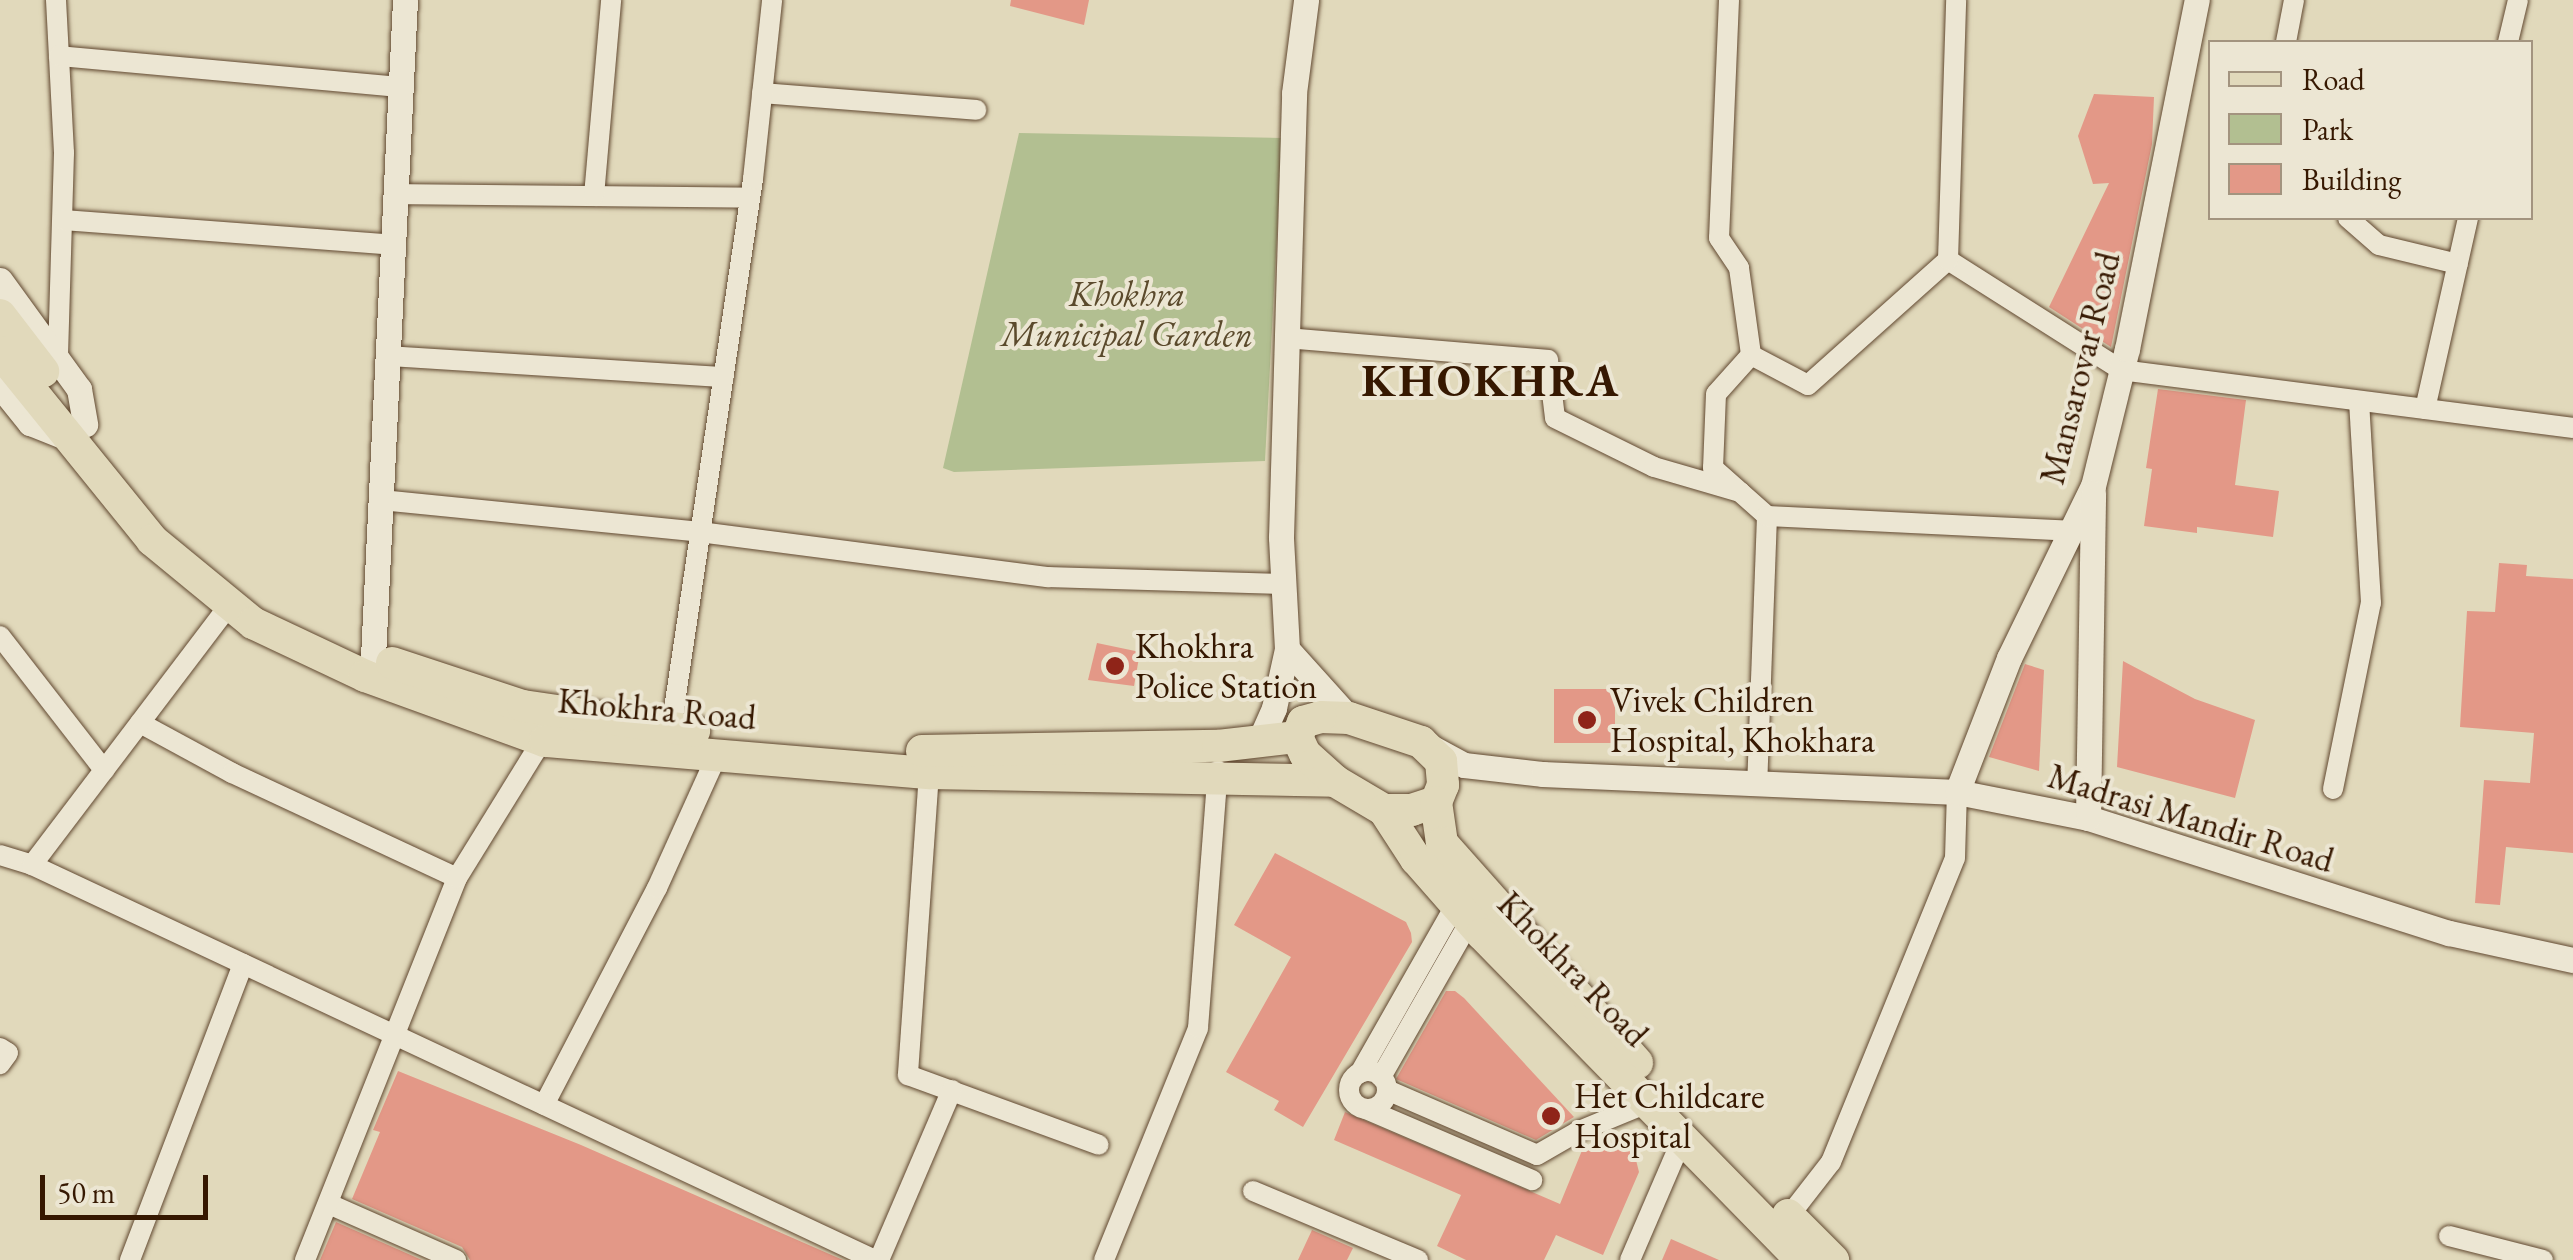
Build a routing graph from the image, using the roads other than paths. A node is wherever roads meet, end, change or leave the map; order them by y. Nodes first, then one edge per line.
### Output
1 (56, 0) edge
2 (406, 0) edge
3 (611, 0) edge
4 (772, 0) edge
5 (1306, 0) edge
6 (1730, 0) edge
7 (1956, 0) edge
8 (2198, 0) edge
9 (2294, 0) edge
10 (2518, 0) edge
11 (2286, 40) edge
12 (2508, 40) edge
13 (59, 56) junction
14 (401, 86) junction
15 (762, 93) junction
16 (976, 110) dead end
17 (396, 194) junction
18 (594, 196) junction
19 (750, 198) junction
20 (62, 220) junction
21 (2350, 220) edge
22 (2468, 220) edge
23 (393, 245) junction
24 (1948, 260) junction
25 (2458, 264) junction
26 (0, 280) edge
27 (0, 315) edge
28 (1287, 338) junction
29 (0, 352) edge
30 (1751, 355) junction
31 (388, 356) junction
32 (58, 360) junction
33 (2121, 370) junction
34 (723, 376) junction
35 (0, 386) edge
36 (2359, 400) junction
37 (2425, 409) junction
38 (72, 425) junction
39 (2573, 428) edge
40 (2093, 486) junction
41 (1740, 492) junction
42 (381, 500) junction
43 (1767, 516) junction
44 (2071, 531) junction
45 (700, 532) junction
46 (1282, 584) junction
47 (230, 604) junction
48 (0, 636) edge
49 (1286, 649) junction
50 (373, 657) junction
51 (1349, 718) junction
52 (140, 722) junction
53 (548, 726) junction
54 (670, 729) junction
55 (1297, 738) junction
56 (1259, 742) junction
57 (1421, 742) junction
58 (717, 755) junction
59 (1218, 763) junction
60 (104, 770) junction
61 (929, 773) junction
62 (1543, 774) junction
63 (1335, 781) junction
64 (1757, 783) junction
65 (2333, 790) dead end
66 (1957, 792) junction
67 (1440, 794) junction
68 (1384, 810) junction
69 (2088, 818) junction
70 (0, 855) edge
71 (32, 865) junction
72 (457, 878) junction
73 (1463, 912) junction
74 (2573, 960) edge
75 (243, 964) junction
76 (394, 1034) junction
77 (0, 1048) edge
78 (0, 1064) edge
79 (1360, 1073) junction
80 (1384, 1084) junction
81 (952, 1090) junction
82 (1647, 1103) junction
83 (544, 1105) junction
84 (1366, 1109) junction
85 (1682, 1139) junction
86 (1099, 1145) dead end
87 (1532, 1180) dead end
88 (1253, 1191) dead end
89 (329, 1204) junction
90 (2449, 1236) dead end
91 (1788, 1245) edge
92 (130, 1260) edge
93 (305, 1260) edge
94 (456, 1260) edge
95 (877, 1260) edge
96 (1104, 1260) edge
97 (1418, 1260) edge
98 (1630, 1260) edge
99 (1833, 1260) edge
100 (2543, 1260) edge

1 - 13 street
2 - 14 street
3 - 18 street
4 - 15 street
5 - 28 street
6 - 30 street
7 - 24 street
8 - 33 street, Mansarovar Road
9 - 11 street
10 - 12 street
13 - 14 street
13 - 20 street
14 - 17 street
15 - 16 street
15 - 19 street
17 - 18 street
17 - 23 street
18 - 19 street
19 - 34 street
20 - 23 street
20 - 32 street
21 - 25 street
22 - 25 street
23 - 31 street
24 - 30 street
24 - 33 street
25 - 37 street
26 - 32 street
27 - 38 main road
28 - 41 street
28 - 46 street
29 - 38 main road
30 - 41 street
31 - 34 street
31 - 42 street
32 - 38 street
33 - 36 street
33 - 40 street, Mansarovar Road
34 - 45 street
35 - 38 street
36 - 37 street
36 - 65 street
37 - 39 street
38 - 47 main road, Khokhra Road
38 - 50 main road, Khokhra Road
40 - 44 street, Mansarovar Road
40 - 69 street
41 - 43 street
42 - 45 street
42 - 50 street
43 - 44 street
43 - 64 street
44 - 66 street, Mansarovar Road
45 - 46 street
45 - 54 street
46 - 49 street
47 - 52 street
47 - 53 main road, Khokhra Road
48 - 60 street
49 - 51 street
49 - 56 street
50 - 53 main road, Khokhra Road
51 - 55 main road
51 - 57 main road
52 - 60 street
52 - 72 street
53 - 54 main road, Khokhra Road
53 - 58 main road, Khokhra Road
53 - 72 street
54 - 59 main road, Khokhra Road
55 - 56 main road, Khokhra Road
55 - 63 main road
56 - 59 main road, Khokhra Road
57 - 62 street
57 - 67 main road, Khokhra Road
58 - 61 main road, Khokhra Road
58 - 83 street
59 - 61 main road, Khokhra Road
59 - 63 main road, Khokhra Road
59 - 96 street
60 - 71 street
61 - 81 street
62 - 64 street, Madrasi Mandir Road
62 - 67 street
63 - 68 main road
64 - 66 street, Madrasi Mandir Road
66 - 69 street, Madrasi Mandir Road
66 - 91 street
67 - 68 main road
67 - 91 main road, Khokhra Road
68 - 73 main road, Khokhra Road
69 - 74 street, Madrasi Mandir Road
70 - 71 street
71 - 75 street
72 - 76 street
73 - 79 street
73 - 80 street
73 - 82 main road, Khokhra Road
75 - 76 street
75 - 92 street
76 - 83 street
76 - 89 street
77 - 78 street
79 - 80 street
79 - 84 street
80 - 82 street
80 - 84 street
81 - 86 street
81 - 95 street
82 - 85 main road, Khokhra Road
83 - 95 street
84 - 87 street
85 - 91 main road, Khokhra Road
85 - 98 street
88 - 97 street
89 - 93 street
89 - 94 street
90 - 100 street
91 - 99 main road, Khokhra Road

